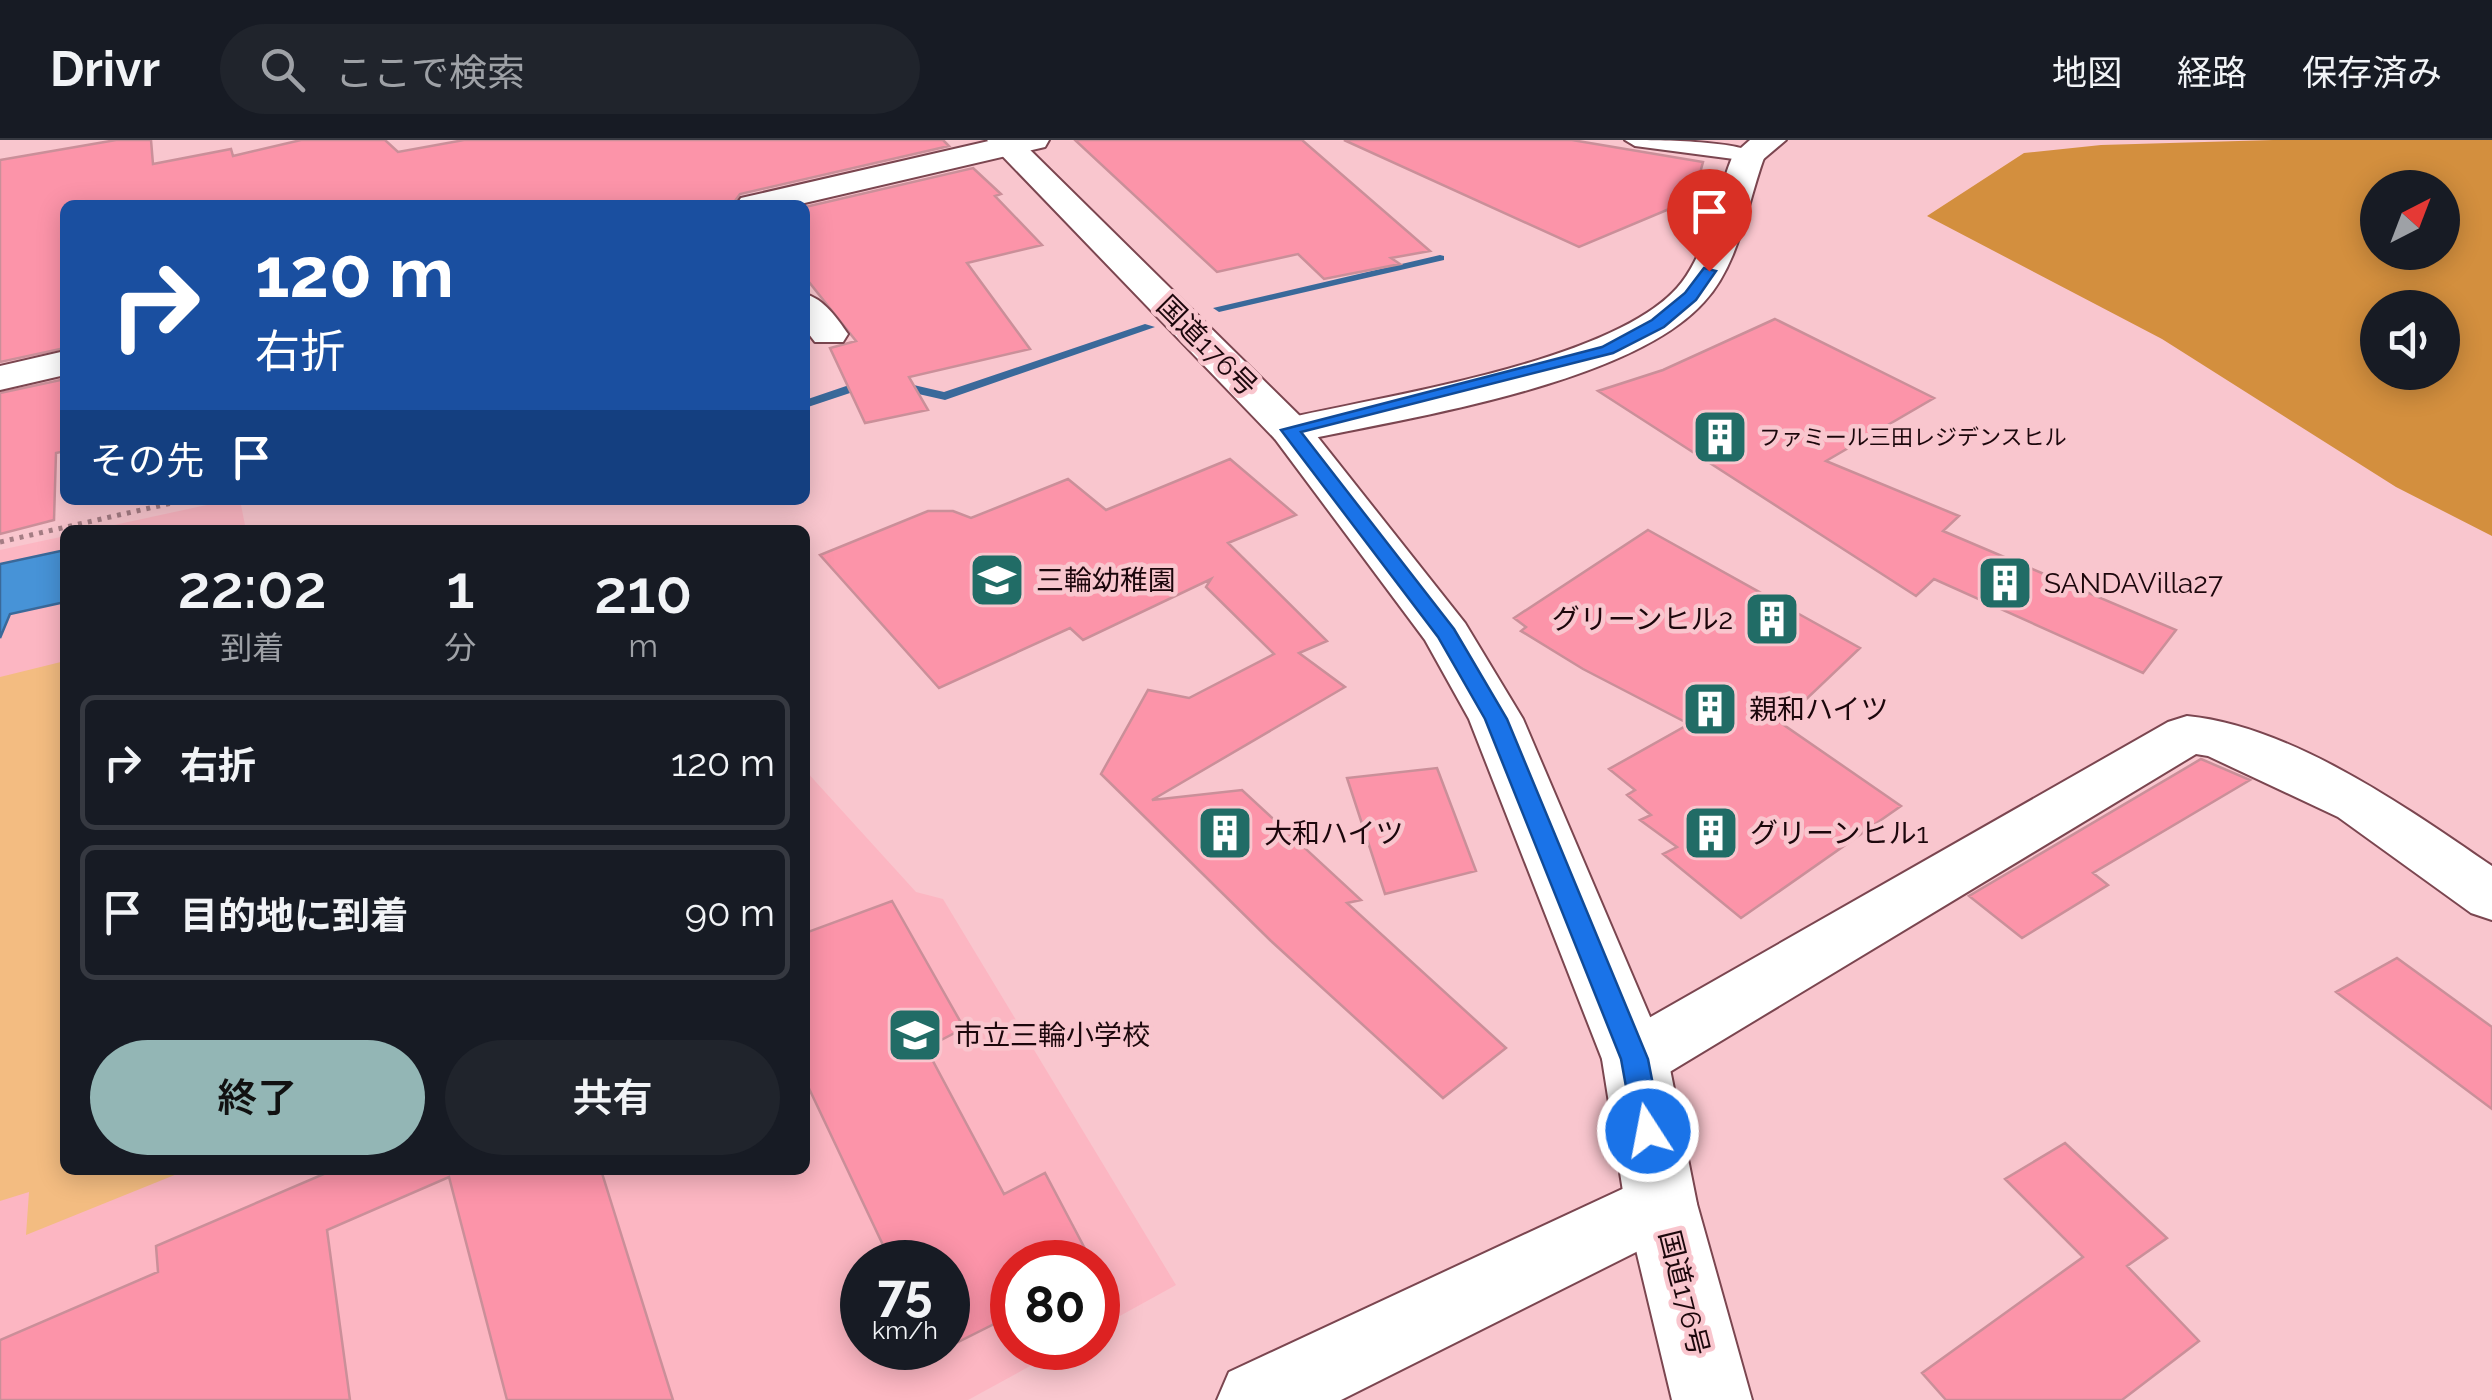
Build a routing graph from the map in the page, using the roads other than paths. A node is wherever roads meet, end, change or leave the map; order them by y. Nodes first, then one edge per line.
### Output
1 (1635, 140) edge
2 (1015, 142) edge
3 (1760, 148) edge
4 (774, 200) edge
5 (810, 311) edge
6 (829, 334) dead end
7 (60, 364) edge
8 (0, 378) edge
9 (1290, 430) junction
10 (2492, 898) edge
11 (1634, 1059) junction
12 (1661, 1204) junction
13 (1256, 1400) edge
14 (1712, 1400) edge

1 - 3 lane
2 - 4 main road
2 - 9 main road, 国道176号
3 - 9 main road
5 - 6 main road
7 - 8 main road
9 - 11 main road, 国道176号
10 - 11 main road
11 - 12 main road, 国道176号
12 - 13 main road
12 - 14 main road, 国道176号

